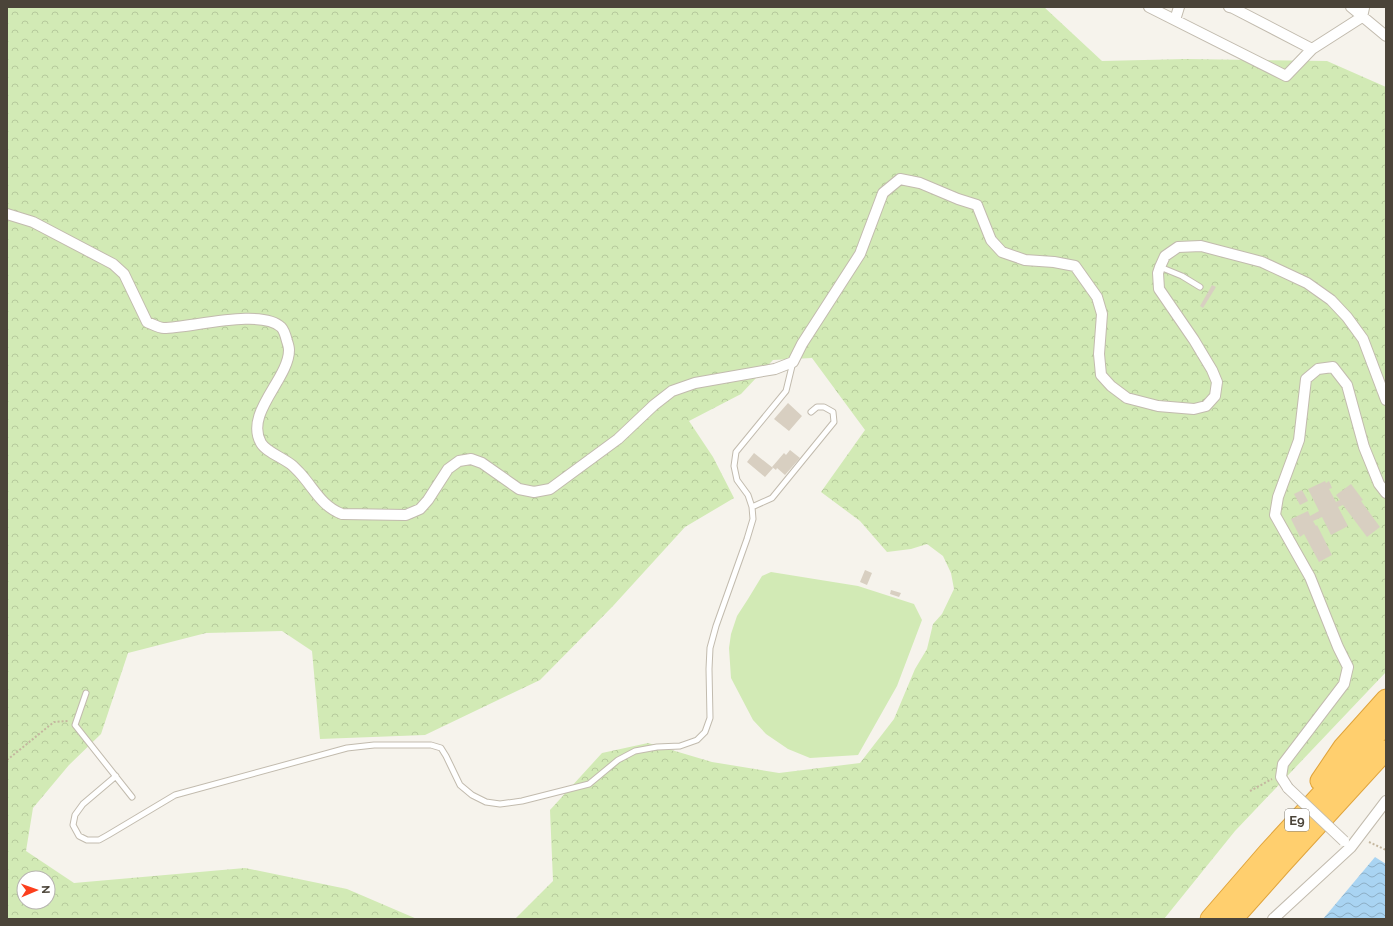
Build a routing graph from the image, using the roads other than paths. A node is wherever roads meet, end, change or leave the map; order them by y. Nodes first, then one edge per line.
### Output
1 (1150, 7) edge
2 (1179, 7) edge
3 (1229, 7) edge
4 (1351, 7) edge
5 (1363, 12) edge
6 (1175, 20) junction
7 (1386, 36) edge
8 (1312, 49) junction
9 (7, 214) edge
10 (1160, 267) junction
11 (1200, 287) dead end
12 (793, 362) junction
13 (1386, 400) edge
14 (811, 412) dead end
15 (1386, 494) edge
16 (752, 506) junction
17 (86, 693) dead end
18 (1386, 699) edge
19 (1386, 724) edge
20 (1386, 750) edge
21 (1386, 766) edge
22 (116, 776) junction
23 (132, 797) dead end
24 (1386, 801) edge
25 (1290, 828) junction
26 (1348, 844) junction
27 (1210, 919) edge
28 (1233, 919) edge
29 (1236, 919) edge
30 (1273, 919) edge

1 - 6 street
2 - 6 street
3 - 8 street
4 - 5 street
5 - 7 street
5 - 8 street
6 - 8 street
9 - 12 street
10 - 11 lane
10 - 12 street
10 - 13 street
12 - 16 lane
14 - 16 lane
15 - 26 street, bridge
16 - 22 lane
17 - 22 lane
18 - 25 highway
19 - 25 highway, E9
20 - 28 highway, E9
21 - 29 highway
22 - 23 lane
24 - 26 street
25 - 27 highway, E9
26 - 30 street

